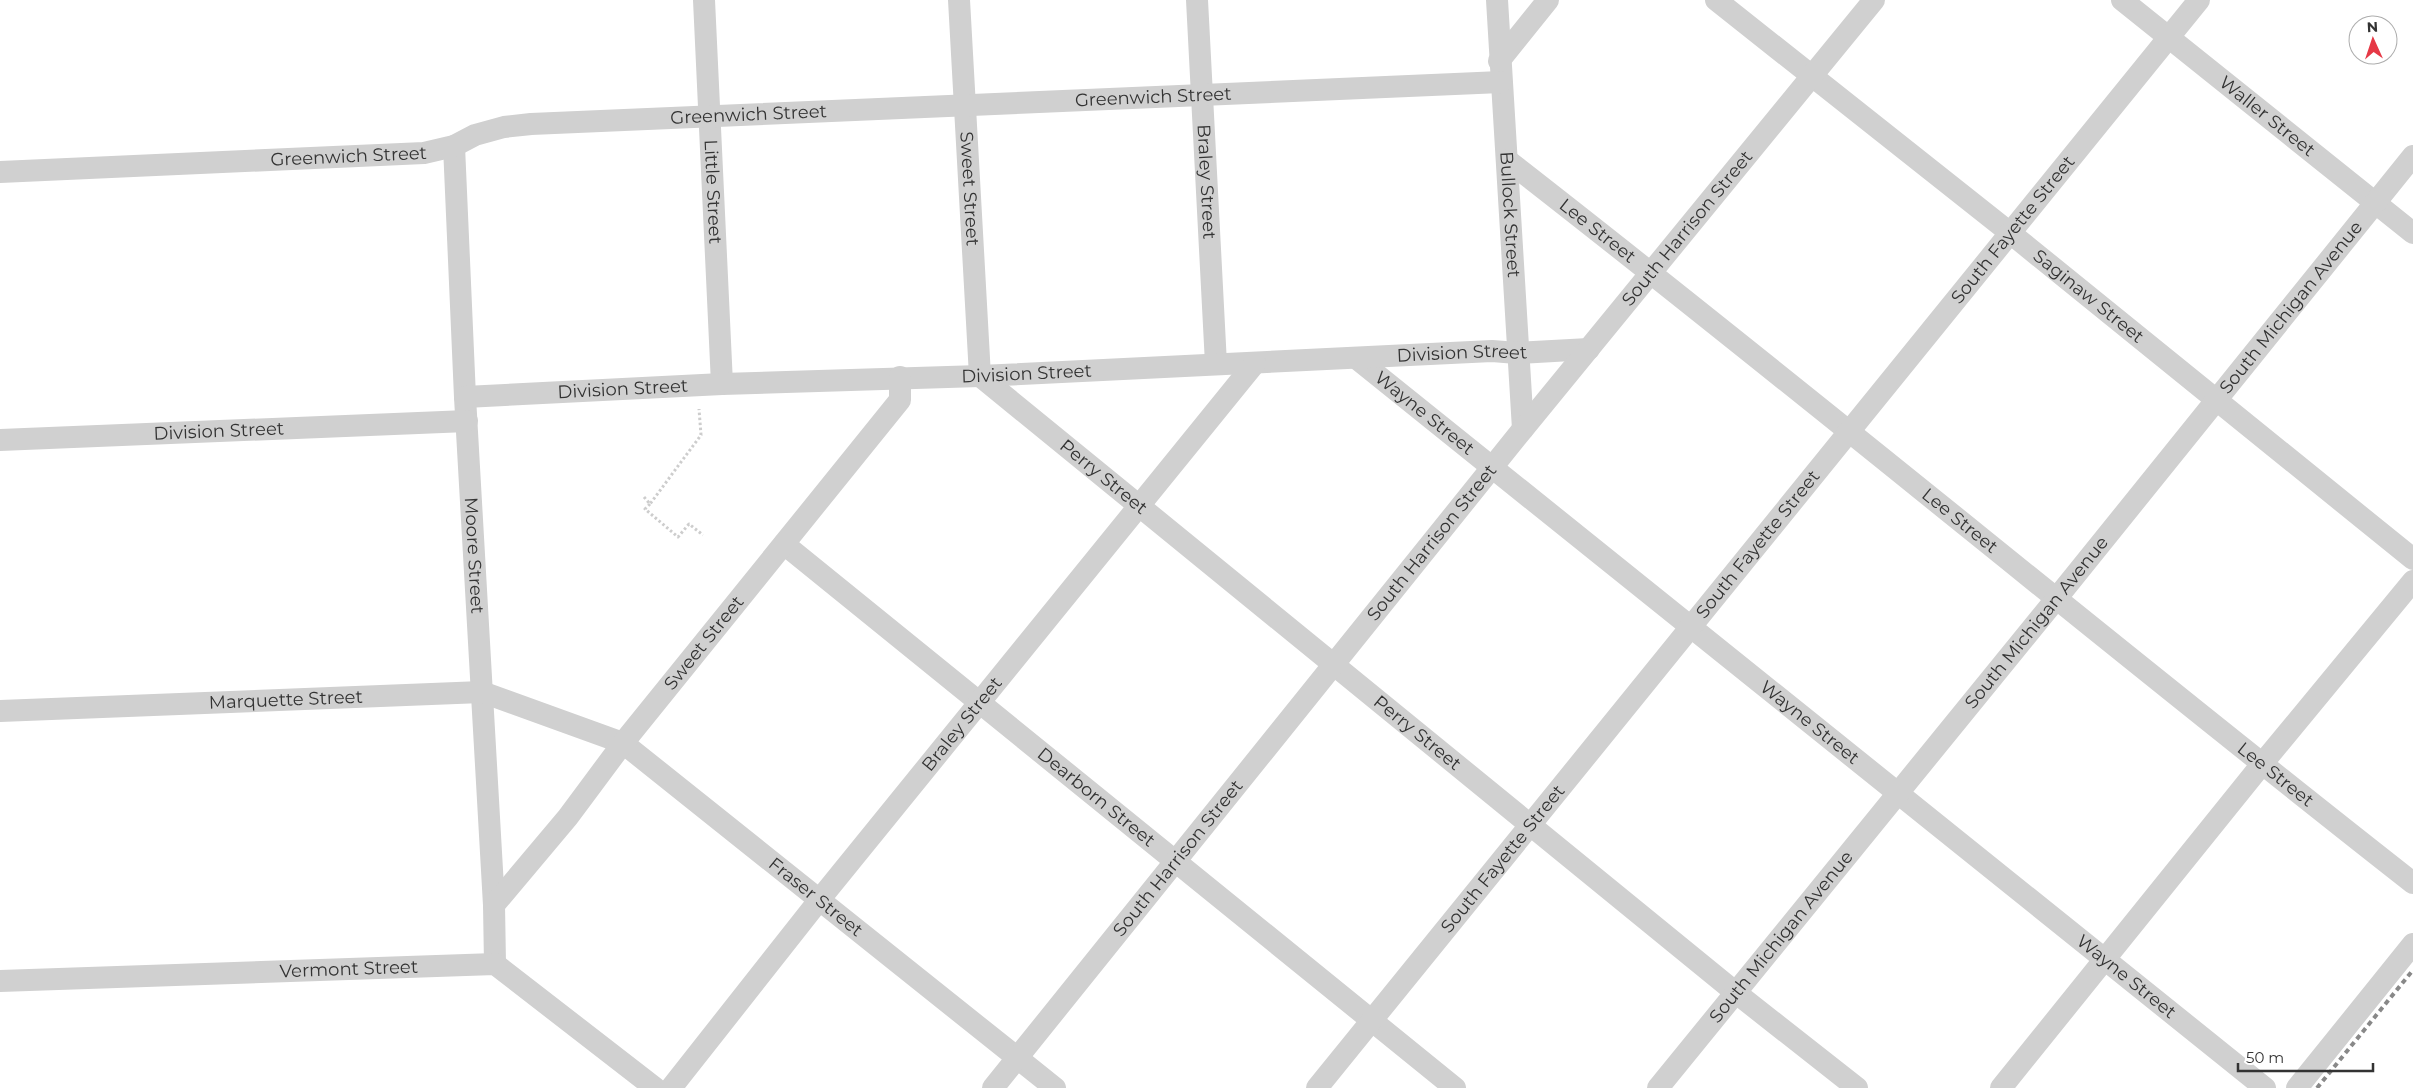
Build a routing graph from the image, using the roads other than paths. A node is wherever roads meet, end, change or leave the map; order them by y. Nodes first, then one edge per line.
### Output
1 (704, 0) edge
2 (959, 0) edge
3 (1198, 0) edge
4 (1497, 0) edge
5 (1548, 0) edge
6 (1716, 0) edge
7 (1874, 0) edge
8 (2122, 0) edge
9 (2199, 0) edge
10 (2169, 37) junction
11 (1500, 71) junction
12 (1812, 76) junction
13 (1203, 94) junction
14 (964, 104) junction
15 (709, 117) junction
16 (454, 146) junction
17 (2413, 156) edge
18 (1507, 160) junction
19 (0, 172) edge
20 (2375, 203) junction
21 (2009, 232) junction
22 (2413, 233) edge
23 (1652, 272) junction
24 (1589, 349) junction
25 (1517, 353) junction
26 (1356, 358) junction
27 (1255, 362) junction
28 (1216, 364) junction
29 (980, 376) junction
30 (900, 377) junction
31 (722, 384) junction
32 (465, 397) junction
33 (2217, 399) junction
34 (467, 421) junction
35 (1523, 429) junction
36 (1848, 432) junction
37 (0, 440) edge
38 (1492, 468) junction
39 (1138, 507) junction
40 (784, 544) junction
41 (2413, 559) edge
42 (2413, 581) edge
43 (2056, 599) junction
44 (1689, 628) junction
45 (1334, 663) junction
46 (482, 692) junction
47 (979, 702) junction
48 (0, 711) edge
49 (566, 724) joint
50 (623, 743) junction
51 (2262, 764) junction
52 (1896, 794) junction
53 (1529, 824) junction
54 (1175, 862) junction
55 (2413, 883) edge
56 (820, 899) junction
57 (494, 904) junction
58 (2413, 944) edge
59 (2104, 959) junction
60 (495, 964) junction
61 (0, 981) edge
62 (1735, 992) junction
63 (1372, 1020) junction
64 (1018, 1057) junction
65 (655, 1088) edge
66 (671, 1088) edge
67 (993, 1088) edge
68 (1055, 1088) edge
69 (1317, 1088) edge
70 (1456, 1088) edge
71 (1658, 1088) edge
72 (1857, 1088) edge
73 (2001, 1088) edge
74 (2265, 1088) edge
75 (2297, 1088) edge

1 - 15 street, Little Street
2 - 14 street, Sweet Street
3 - 13 street, Braley Street
4 - 11 street, Bullock Street
5 - 11 street
6 - 12 street, Saginaw Street
7 - 12 street, South Harrison Street
8 - 10 street, Waller Street
9 - 10 street, South Fayette Street
10 - 20 street, Waller Street
10 - 21 street, South Fayette Street
11 - 13 street, Greenwich Street
11 - 18 street, Bullock Street
12 - 21 street, Saginaw Street
12 - 23 street, South Harrison Street
13 - 14 street, Greenwich Street
13 - 28 street, Braley Street
14 - 15 street, Greenwich Street
14 - 29 street, Sweet Street
15 - 16 street, Greenwich Street
15 - 31 street, Little Street
16 - 19 street, Greenwich Street
16 - 32 street, Moore Street
17 - 20 street, South Michigan Avenue
18 - 23 street, Lee Street
18 - 25 street, Bullock Street
20 - 22 street, Waller Street
20 - 33 street, South Michigan Avenue
21 - 33 street, Saginaw Street
21 - 36 street, South Fayette Street
23 - 24 street, South Harrison Street
23 - 36 street, Lee Street
24 - 25 street, Division Street
24 - 35 street, South Harrison Street
25 - 26 street, Division Street
25 - 35 street, Bullock Street
26 - 27 street, Division Street
26 - 38 street, Wayne Street
27 - 28 street, Division Street
27 - 39 street, Braley Street
28 - 29 street, Division Street
29 - 30 street, Division Street
29 - 39 street, Perry Street
30 - 31 street, Division Street
30 - 40 street, Sweet Street
31 - 32 street, Division Street
32 - 34 street, Moore Street
33 - 41 street, Saginaw Street
33 - 43 street, South Michigan Avenue
34 - 37 street, Division Street
34 - 46 street, Moore Street
35 - 38 street, South Harrison Street
36 - 43 street, Lee Street
36 - 44 street, South Fayette Street
38 - 44 street, Wayne Street
38 - 45 street, South Harrison Street
39 - 45 street, Perry Street
39 - 47 street, Braley Street
40 - 47 street, Dearborn Street
40 - 50 street, Sweet Street
42 - 51 street
43 - 51 street, Lee Street
43 - 52 street, South Michigan Avenue
44 - 52 street, Wayne Street
44 - 53 street, South Fayette Street
45 - 53 street, Perry Street
45 - 54 street, South Harrison Street
46 - 48 street, Marquette Street
46 - 49 street, Marquette Street
46 - 57 street, Moore Street
47 - 54 street, Dearborn Street
47 - 56 street, Braley Street
49 - 50 street, Fraser Street
50 - 56 street, Fraser Street
50 - 57 street, Sweet Street
51 - 55 street, Lee Street
51 - 59 street
52 - 59 street, Wayne Street
52 - 62 street, South Michigan Avenue
53 - 62 street, Perry Street
53 - 63 street, South Fayette Street
54 - 63 street, Dearborn Street
54 - 64 street, South Harrison Street
56 - 64 street, Fraser Street
56 - 66 street, Braley Street
57 - 60 street, Moore Street
58 - 75 street
59 - 73 street
59 - 74 street, Wayne Street
60 - 61 street, Vermont Street
60 - 65 street
62 - 71 street, South Michigan Avenue
62 - 72 street, Perry Street
63 - 69 street, South Fayette Street
63 - 70 street, Dearborn Street
64 - 67 street, South Harrison Street
64 - 68 street, Fraser Street

